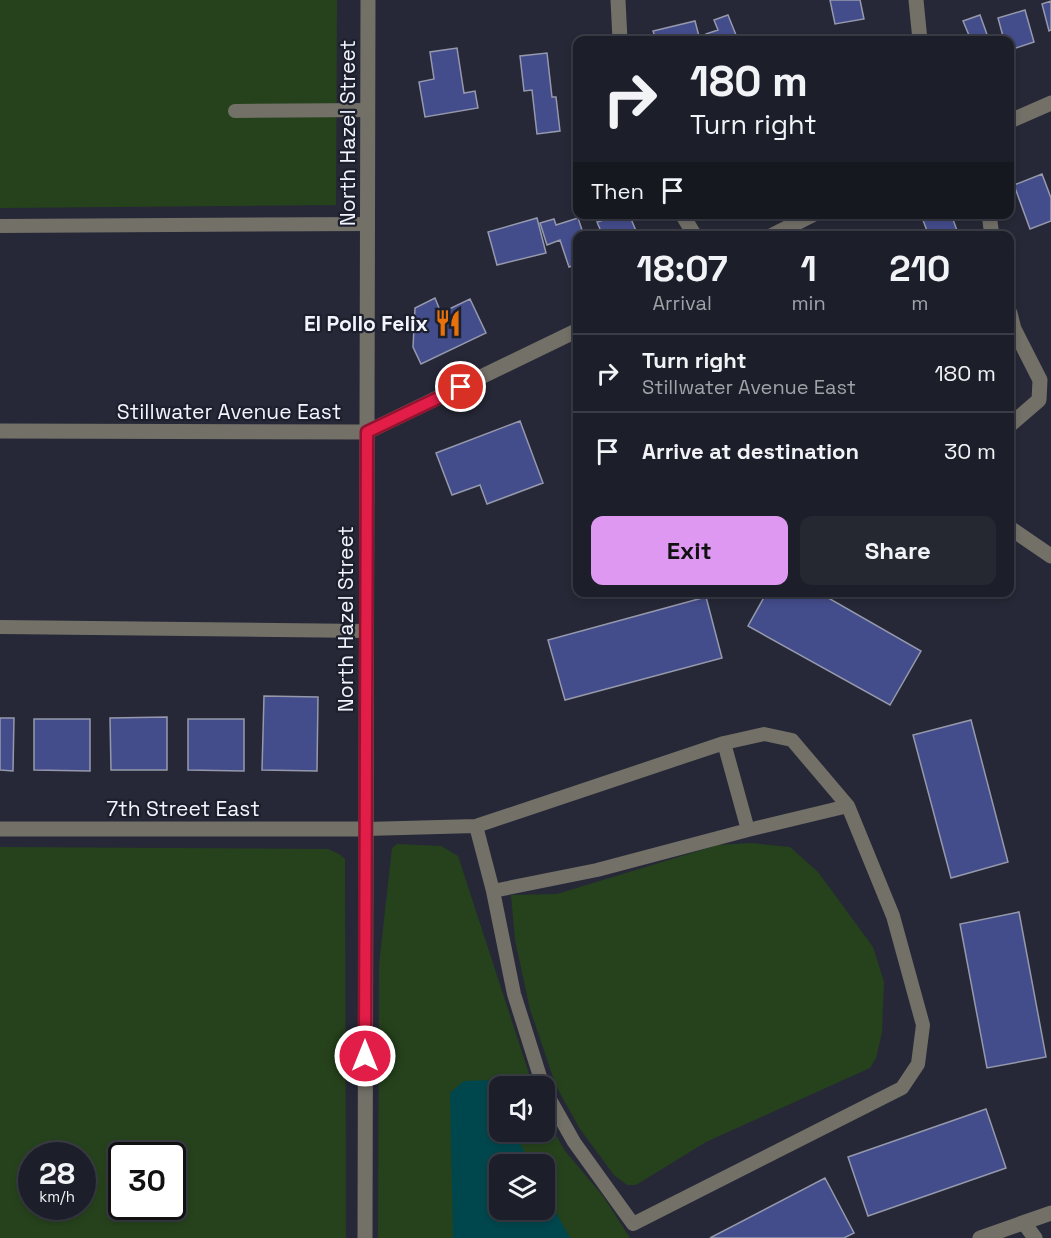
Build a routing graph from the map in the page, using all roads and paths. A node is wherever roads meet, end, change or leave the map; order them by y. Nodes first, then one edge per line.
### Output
1 (368, 0) edge
2 (618, 0) edge
3 (916, 0) edge
4 (620, 36) edge
5 (920, 36) edge
6 (1051, 103) edge
7 (368, 110) junction
8 (236, 111) dead end
9 (1014, 119) edge
10 (804, 219) edge
11 (368, 224) junction
12 (0, 226) edge
13 (781, 231) edge
14 (1014, 329) edge
15 (573, 332) edge
16 (1014, 421) edge
17 (0, 431) edge
18 (367, 432) junction
19 (1014, 531) edge
20 (1051, 556) edge
21 (0, 627) edge
22 (366, 631) junction
23 (724, 743) junction
24 (848, 806) junction
25 (476, 826) junction
26 (0, 829) edge
27 (366, 829) junction
28 (748, 830) junction
29 (493, 891) junction
30 (540, 1076) edge
31 (555, 1108) edge
32 (1051, 1213) edge
33 (1024, 1223) junction
34 (365, 1238) edge
35 (980, 1238) edge
36 (1035, 1238) edge

1 - 7 street, North Hazel Street
2 - 4 street
3 - 5 street
6 - 9 street
7 - 8 lane
7 - 11 street, North Hazel Street
10 - 13 street
11 - 12 lane
11 - 18 street, North Hazel Street
14 - 16 street
15 - 18 street, Stillwater Avenue East
17 - 18 street, Stillwater Avenue East
18 - 22 street, North Hazel Street
19 - 20 street
21 - 22 lane
22 - 27 street, North Hazel Street
23 - 24 lane
23 - 25 lane
23 - 28 lane
24 - 28 lane
24 - 31 lane
25 - 27 lane
25 - 29 lane
26 - 27 street, 7th Street East
27 - 34 street, North Hazel Street
28 - 29 lane
29 - 30 lane
32 - 33 street
33 - 35 street
33 - 36 street

